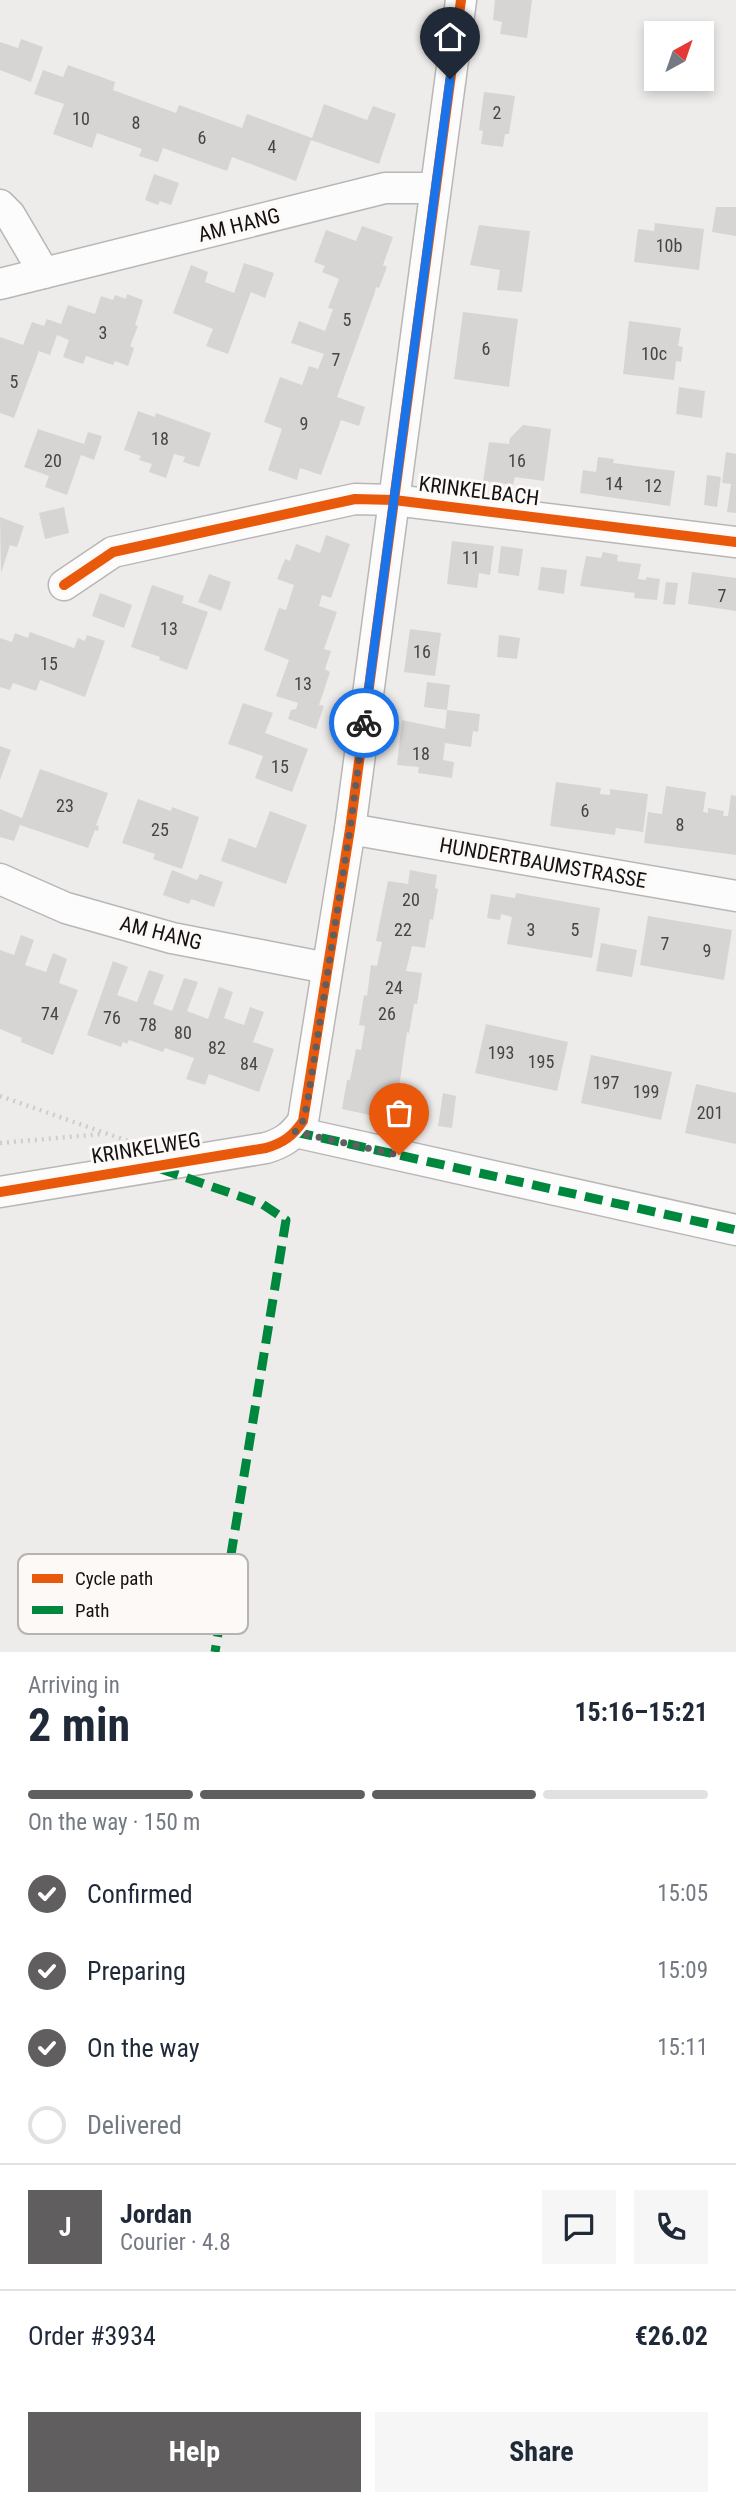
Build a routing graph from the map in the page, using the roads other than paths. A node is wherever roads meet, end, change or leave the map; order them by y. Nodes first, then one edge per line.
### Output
1 (461, 0) edge
2 (434, 188) junction
3 (0, 205) edge
4 (44, 273) junction
5 (0, 285) edge
6 (394, 500) junction
7 (736, 542) edge
8 (64, 585) dead end
9 (350, 829) junction
10 (0, 879) edge
11 (736, 896) edge
12 (327, 968) junction
13 (295, 1132) junction
14 (0, 1192) edge
15 (736, 1230) edge

1 - 2 street
2 - 4 street, AM HANG
2 - 6 street
3 - 4 street
4 - 5 street, AM HANG
6 - 7 street, KRINKELBACH
6 - 8 street, KRINKELBACH
6 - 9 street
9 - 11 street, HUNDERTBAUMSTRASSE
9 - 12 street
10 - 12 street, AM HANG
12 - 13 street
13 - 14 street, KRINKELWEG
13 - 15 street

